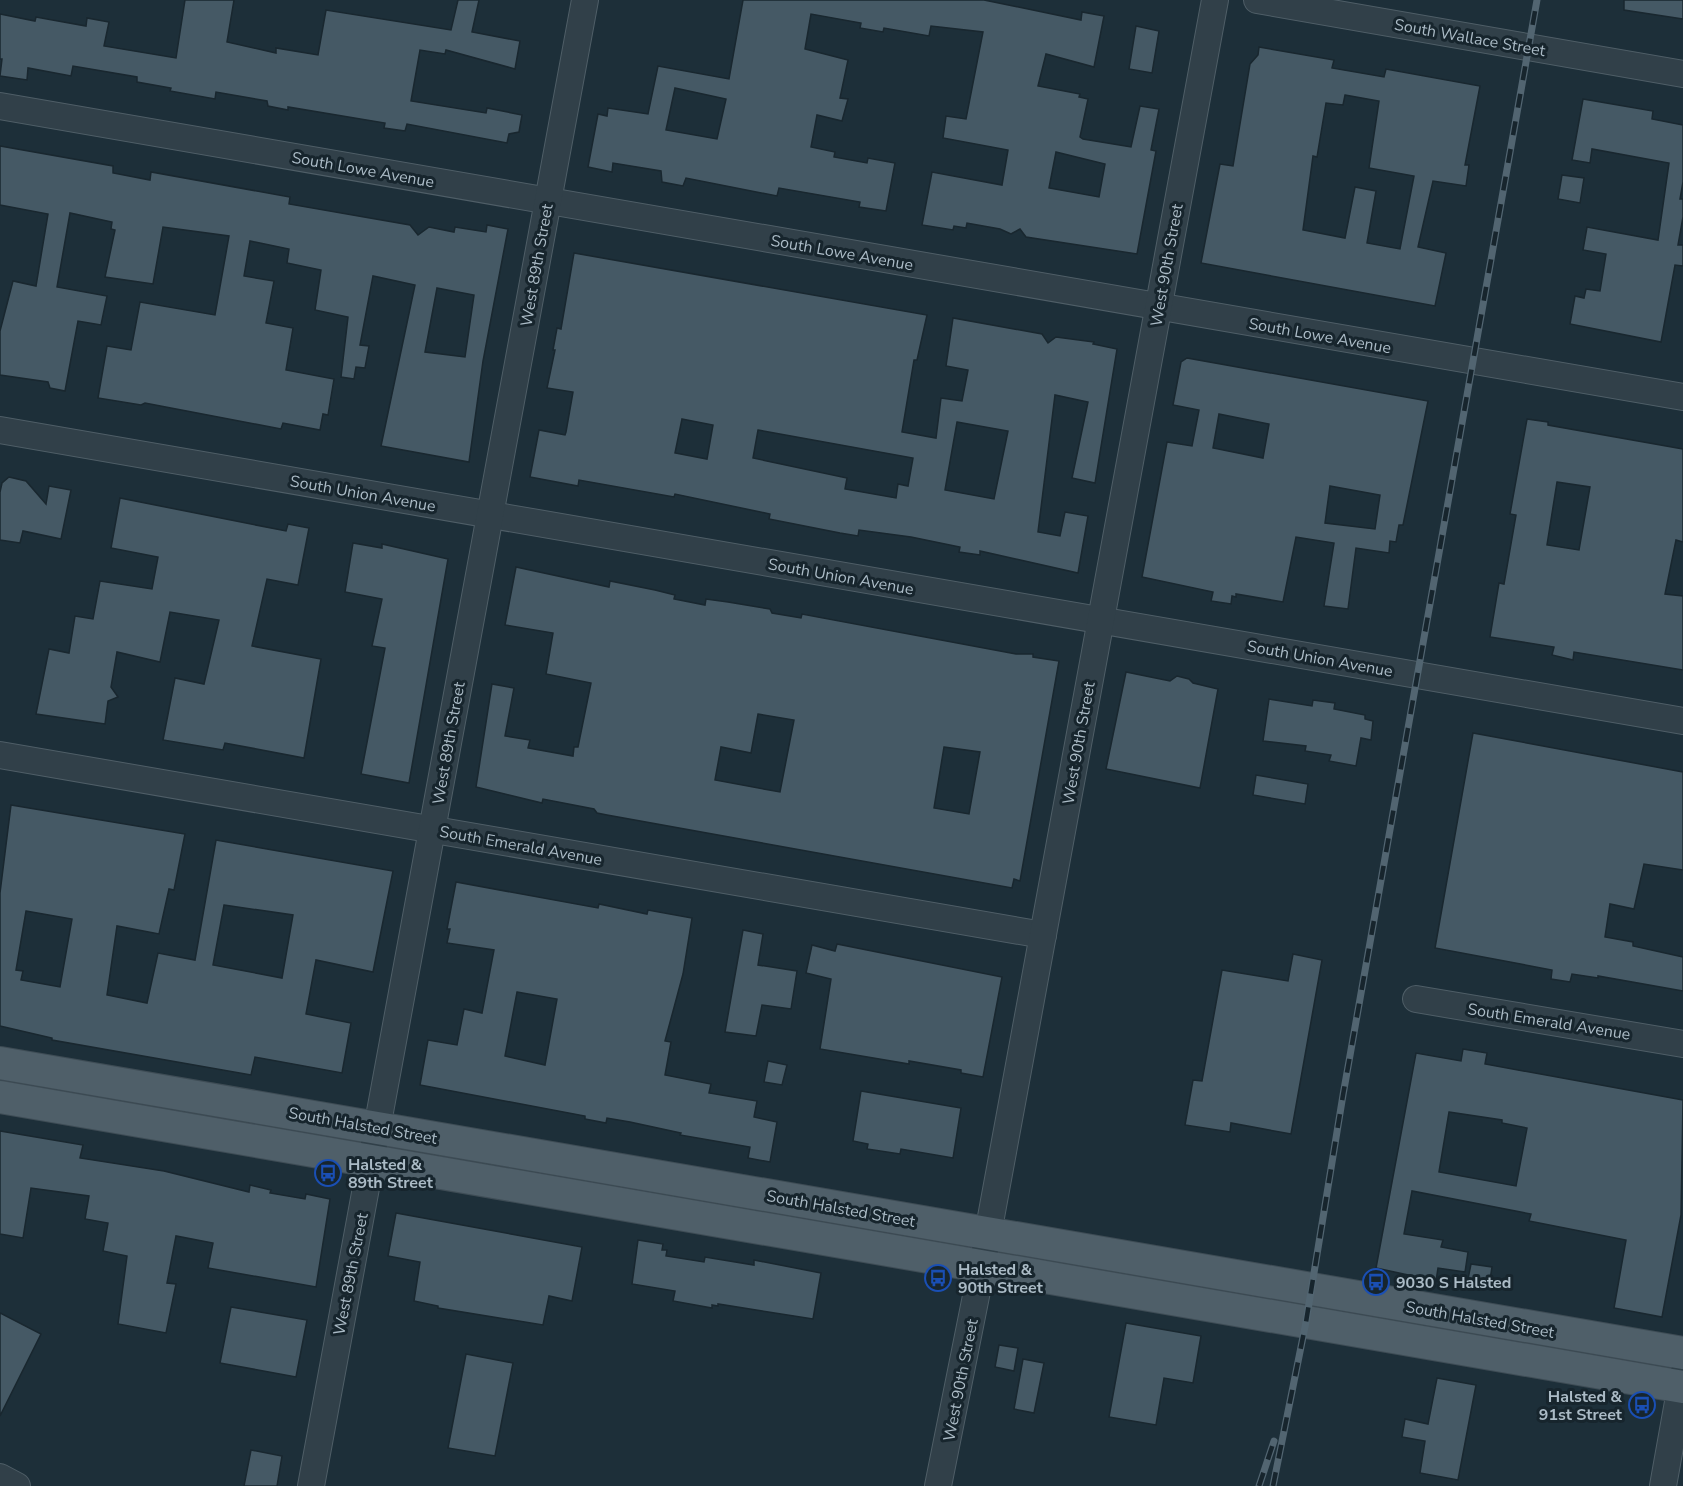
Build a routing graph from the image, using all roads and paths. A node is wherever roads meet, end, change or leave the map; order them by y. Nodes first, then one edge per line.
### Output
1 (585, 0) edge
2 (1215, 0) edge
3 (1257, 0) edge
4 (1683, 74) edge
5 (0, 106) edge
6 (548, 201) junction
7 (1158, 306) junction
8 (1683, 397) edge
9 (0, 430) edge
10 (490, 515) junction
11 (1101, 620) junction
12 (1683, 721) edge
13 (0, 755) edge
14 (432, 830) junction
15 (1042, 935) junction
16 (1416, 999) dead end
17 (1683, 1044) edge
18 (0, 1063) edge
19 (0, 1097) edge
20 (377, 1128) junction
21 (371, 1161) junction
22 (988, 1233) junction
23 (982, 1266) junction
24 (1683, 1353) edge
25 (1682, 1382) edge
26 (0, 1477) edge
27 (17, 1486) edge
28 (311, 1486) edge
29 (938, 1486) edge
30 (1663, 1486) edge

1 - 6 street, West 89th Street
2 - 7 street, West 90th Street
3 - 4 street, South Wallace Street
5 - 6 street, South Lowe Avenue
6 - 7 street, South Lowe Avenue
6 - 10 street, West 89th Street
7 - 8 street, South Lowe Avenue
7 - 11 street, West 90th Street
9 - 10 street, South Union Avenue
10 - 11 street, South Union Avenue
10 - 14 street, West 89th Street
11 - 12 street, South Union Avenue
11 - 15 street, West 90th Street
13 - 14 street, South Emerald Avenue
14 - 15 street, South Emerald Avenue
14 - 20 street, West 89th Street
15 - 22 street, West 90th Street
16 - 17 street, South Emerald Avenue
18 - 20 main road, South Halsted Street
19 - 21 main road, South Halsted Street
20 - 21 street, West 89th Street
20 - 22 main road, South Halsted Street
21 - 23 main road, South Halsted Street
21 - 28 street, West 89th Street
22 - 23 street, West 90th Street
22 - 24 main road, South Halsted Street
23 - 25 main road, South Halsted Street
23 - 29 street, West 90th Street
25 - 30 street
26 - 27 street

